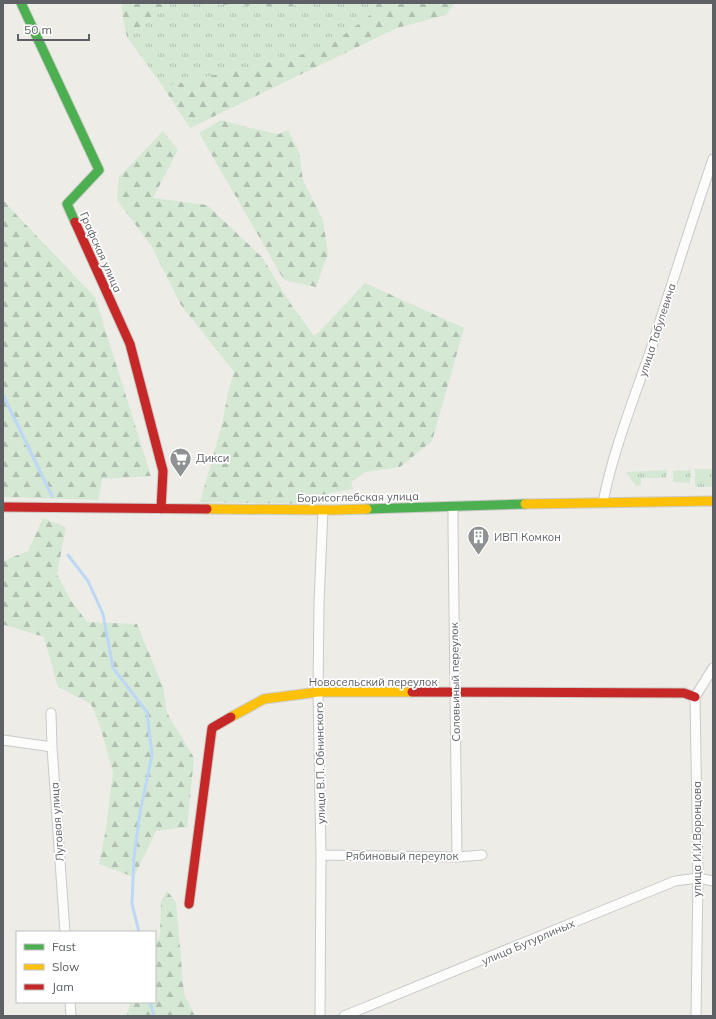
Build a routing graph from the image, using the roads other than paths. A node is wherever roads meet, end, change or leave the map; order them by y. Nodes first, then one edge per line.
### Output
1 (21, 3) edge
2 (713, 159) edge
3 (713, 501) edge
4 (603, 502) junction
5 (3, 507) edge
6 (453, 507) junction
7 (161, 509) junction
8 (323, 510) junction
9 (713, 668) edge
10 (318, 692) junction
11 (456, 693) junction
12 (695, 697) junction
13 (51, 712) dead end
14 (3, 740) edge
15 (52, 747) junction
16 (321, 855) junction
17 (482, 855) dead end
18 (457, 857) junction
19 (698, 878) junction
20 (713, 881) edge
21 (189, 904) dead end
22 (65, 931) edge
23 (70, 1003) edge
24 (71, 1016) edge
25 (320, 1016) edge
26 (344, 1016) edge
27 (696, 1016) edge

1 - 7 street, Графская улица
2 - 4 street, улица Табулевича
3 - 4 street, Борисоглебская улица
4 - 6 street, Борисоглебская улица
5 - 7 street, Борисоглебская улица
6 - 8 street, Борисоглебская улица
6 - 11 street, Соловьиный переулок
7 - 8 street, Борисоглебская улица
8 - 10 street, улица В.П. Обнинского
9 - 12 street
10 - 11 street, Новосельский переулок
10 - 16 street, улица В.П. Обнинского
10 - 21 street, Новосельский переулок
11 - 12 street, Новосельский переулок
11 - 18 street, Соловьиный переулок
12 - 19 street, улица И.И.Воронцова
13 - 15 street, Луговая улица
14 - 15 street
15 - 22 street, Луговая улица
16 - 18 street, Рябиновый переулок
16 - 25 street, улица В.П. Обнинского
17 - 18 street, Рябиновый переулок
19 - 20 street, улица Бутурлиных
19 - 26 street, улица Бутурлиных
19 - 27 street, улица И.И.Воронцова
23 - 24 street

